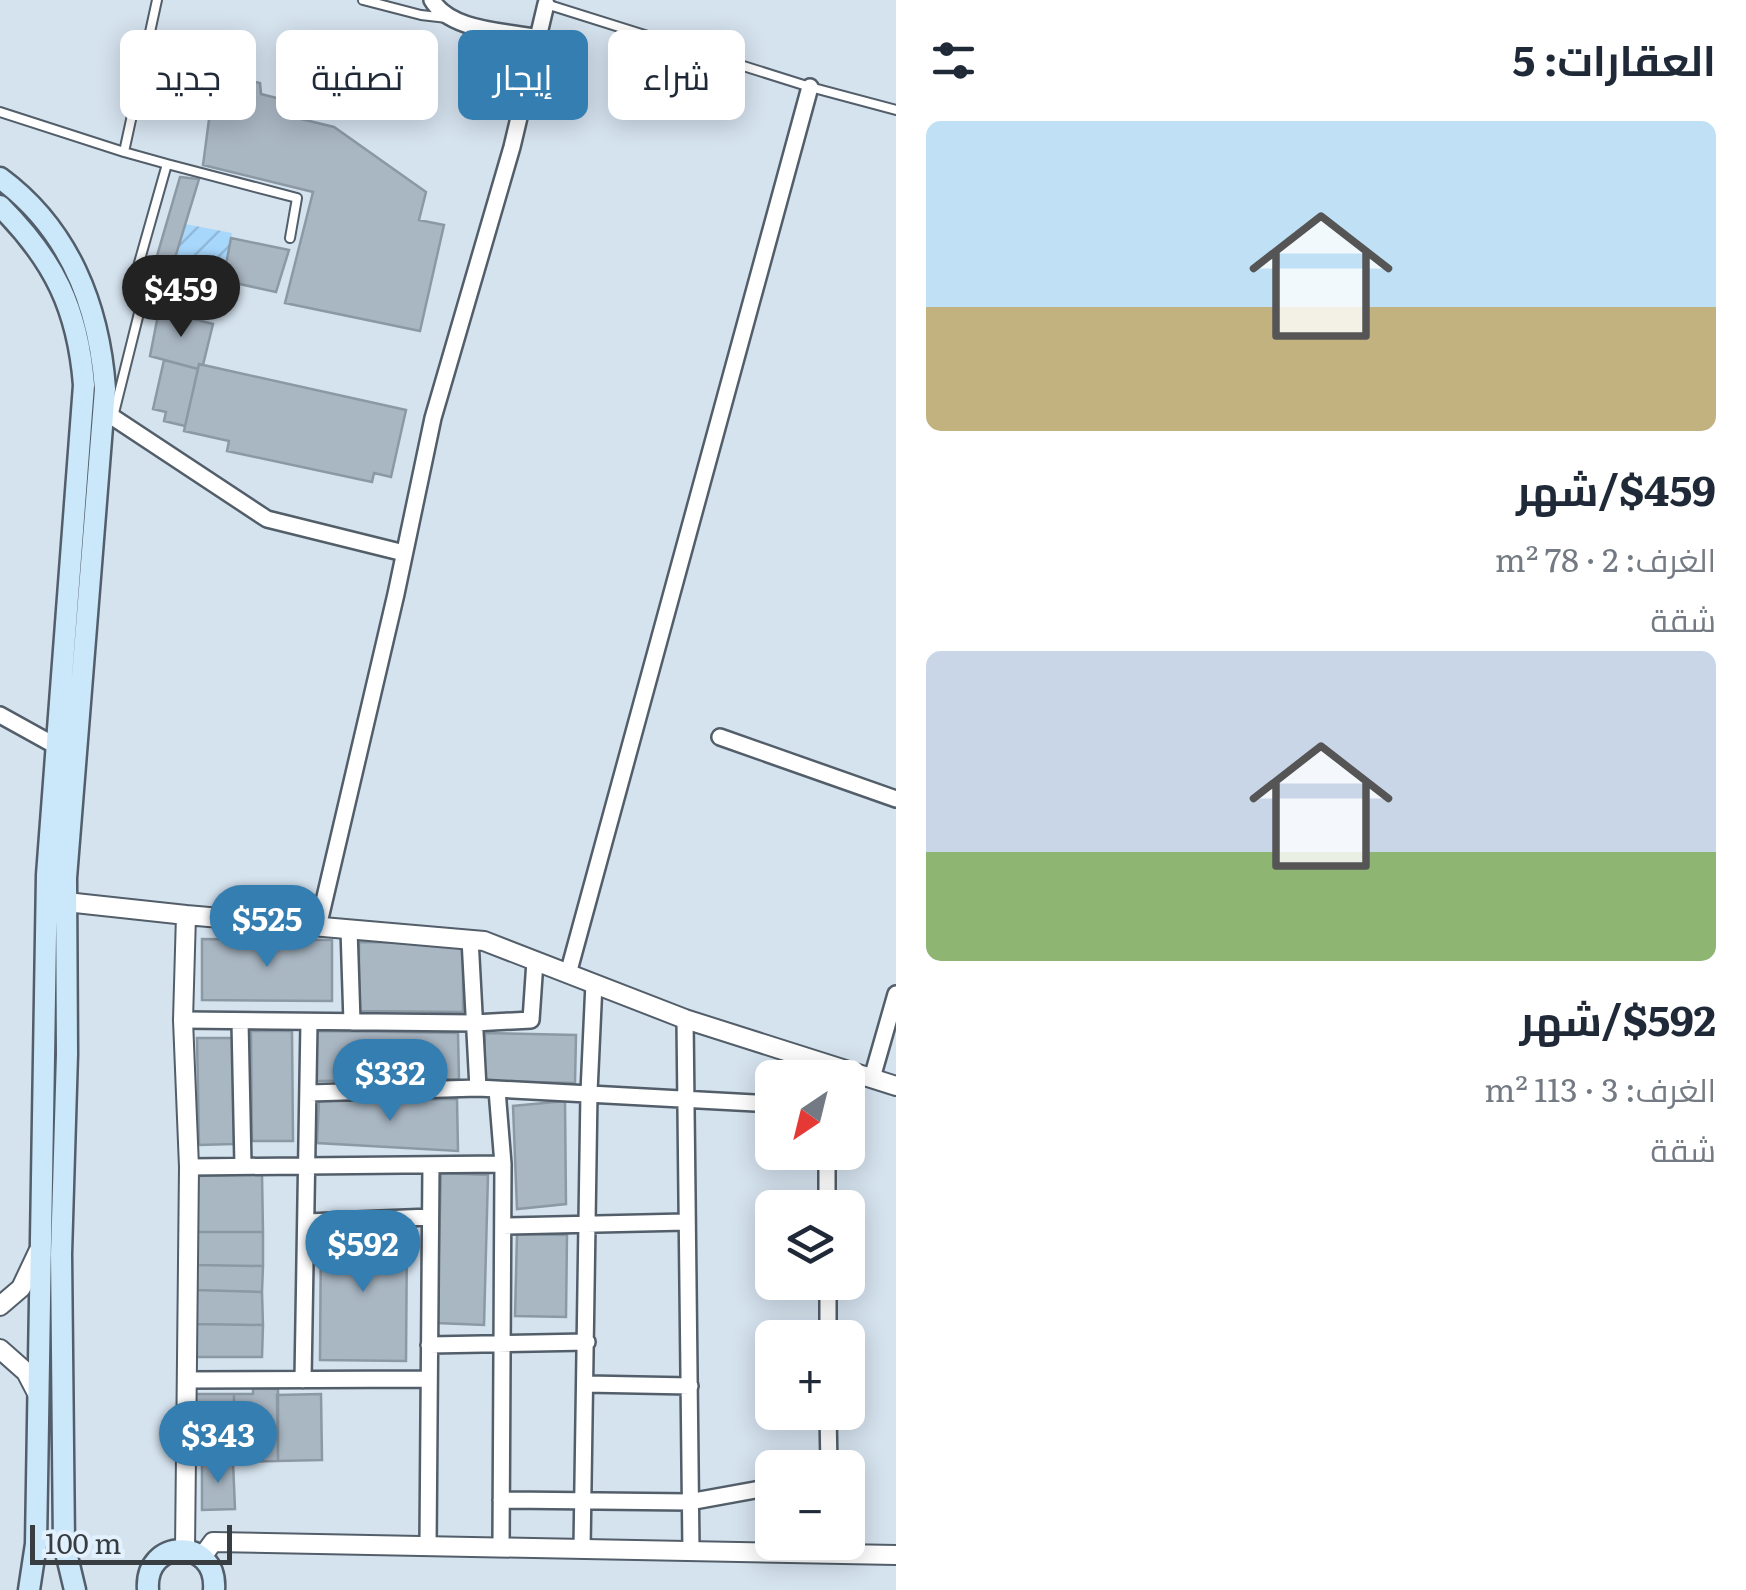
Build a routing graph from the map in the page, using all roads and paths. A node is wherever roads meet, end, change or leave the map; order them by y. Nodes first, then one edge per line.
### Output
1 (157, 0) edge
2 (364, 0) edge
3 (432, 0) edge
4 (546, 4) joint
5 (448, 18) junction
6 (502, 30) edge
7 (540, 30) edge
8 (810, 87) junction
9 (896, 110) edge
10 (0, 112) edge
11 (518, 120) edge
12 (124, 152) junction
13 (166, 164) junction
14 (0, 178) edge
15 (0, 206) edge
16 (290, 238) dead end
17 (109, 415) junction
18 (404, 553) junction
19 (0, 715) edge
20 (720, 737) dead end
21 (56, 746) junction
22 (896, 800) edge
23 (66, 902) junction
24 (186, 915) junction
25 (318, 927) junction
26 (349, 929) junction
27 (470, 939) junction
28 (535, 961) junction
29 (568, 974) junction
30 (594, 983) junction
31 (896, 994) edge
32 (684, 1019) junction
33 (183, 1020) junction
34 (240, 1021) junction
35 (309, 1022) junction
36 (352, 1022) junction
37 (474, 1023) junction
38 (797, 1060) edge
39 (43, 1073) junction
40 (66, 1074) junction
41 (865, 1077) edge
42 (872, 1078) junction
43 (896, 1086) edge
44 (478, 1088) junction
45 (497, 1090) junction
46 (588, 1092) junction
47 (309, 1093) junction
48 (684, 1098) junction
49 (755, 1103) edge
50 (503, 1164) junction
51 (431, 1165) junction
52 (243, 1166) junction
53 (309, 1166) junction
54 (189, 1167) junction
55 (430, 1218) junction
56 (307, 1222) junction
57 (686, 1222) junction
58 (589, 1224) junction
59 (503, 1226) junction
60 (40, 1247) junction
61 (0, 1306) edge
62 (587, 1342) junction
63 (502, 1344) junction
64 (429, 1346) junction
65 (0, 1349) edge
66 (186, 1380) junction
67 (303, 1380) junction
68 (428, 1380) junction
69 (586, 1384) junction
70 (690, 1386) junction
71 (38, 1396) junction
72 (755, 1490) edge
73 (501, 1500) junction
74 (584, 1500) junction
75 (689, 1502) junction
76 (36, 1504) junction
77 (64, 1504) junction
78 (428, 1546) junction
79 (502, 1548) junction
80 (582, 1549) junction
81 (755, 1550) edge
82 (691, 1551) junction
83 (865, 1552) edge
84 (193, 1553) junction
85 (896, 1555) edge
86 (148, 1582) edge
87 (29, 1590) edge
88 (75, 1590) edge
89 (133, 1590) edge
90 (214, 1590) edge

1 - 12 lane
2 - 5 lane
3 - 5 street
4 - 7 street
4 - 8 lane
5 - 6 street
8 - 9 lane
8 - 29 street
10 - 12 lane
11 - 18 street
12 - 13 lane
13 - 16 lane
13 - 17 lane
14 - 17 main road
15 - 21 main road
17 - 18 street
17 - 23 main road
18 - 25 street
19 - 21 street
20 - 22 street
21 - 39 main road
23 - 24 street
23 - 40 main road
24 - 25 street
24 - 33 street
25 - 26 street
26 - 27 street
26 - 36 street
27 - 28 street
27 - 37 street
28 - 29 street
28 - 37 street
29 - 30 street
30 - 32 street
30 - 46 street
31 - 42 street
32 - 38 street
32 - 48 street
33 - 34 street
33 - 54 street
34 - 35 street
34 - 52 street
35 - 36 street
35 - 47 street
36 - 37 street
37 - 44 street
39 - 40 main road
39 - 60 main road
40 - 77 main road
41 - 42 street
42 - 43 street
44 - 45 street
44 - 47 street
45 - 46 street
45 - 50 street
46 - 48 street
46 - 58 street
47 - 53 street
48 - 49 street
48 - 57 street
50 - 51 street
50 - 59 street
51 - 53 street
51 - 55 street
52 - 53 street
52 - 54 street
53 - 56 street
54 - 66 street
55 - 56 street
55 - 64 street
56 - 67 street
57 - 58 street
57 - 70 street
58 - 59 street
58 - 62 street
59 - 63 street
60 - 61 street
60 - 71 main road
62 - 63 street
62 - 69 street
63 - 64 street
63 - 73 street
64 - 68 street
65 - 71 street
66 - 67 street
66 - 84 street
67 - 68 street
68 - 78 street
69 - 70 street
69 - 74 street
70 - 75 street
71 - 76 main road
72 - 75 street
73 - 74 street
73 - 79 street
74 - 75 street
74 - 80 street
75 - 82 street
76 - 77 main road
76 - 87 main road
77 - 88 main road
78 - 79 street
78 - 84 street
79 - 80 street
80 - 82 street
81 - 82 street
83 - 85 street
84 - 86 main road
84 - 90 main road
86 - 89 main road

